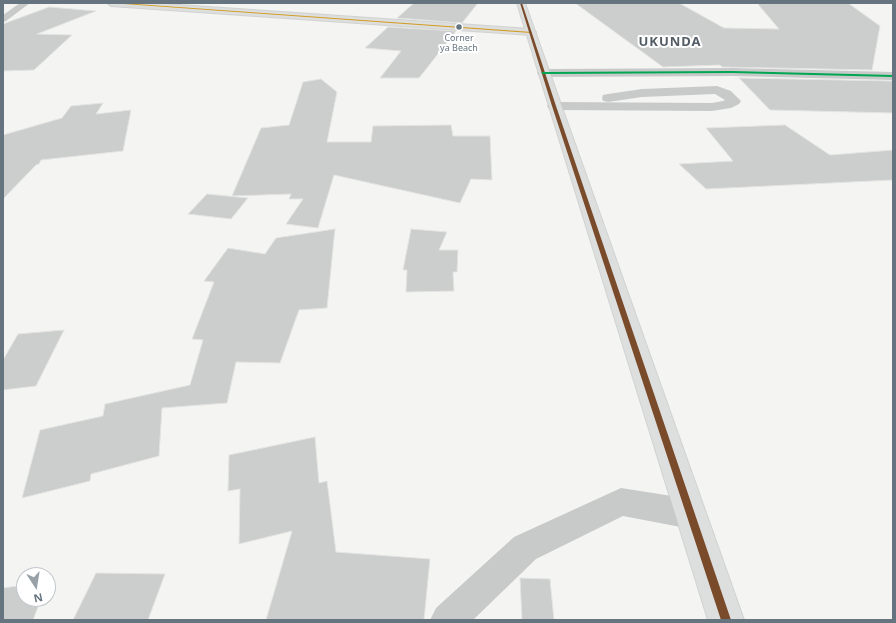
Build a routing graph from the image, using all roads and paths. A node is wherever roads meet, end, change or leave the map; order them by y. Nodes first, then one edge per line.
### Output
1 (26, 3) edge
2 (111, 3) edge
3 (3, 19) edge
4 (464, 28) junction
5 (526, 31) edge
6 (543, 73) junction
7 (893, 76) edge
8 (610, 102) junction
9 (554, 106) junction
10 (691, 514) junction
11 (448, 620) edge
12 (726, 620) edge

1 - 3 street
2 - 4 main road
4 - 5 main road
4 - 5 main road
5 - 6 main road
6 - 7 street
6 - 8 street
6 - 9 main road
8 - 8 street
8 - 9 street
9 - 10 main road
10 - 11 street
10 - 12 main road

